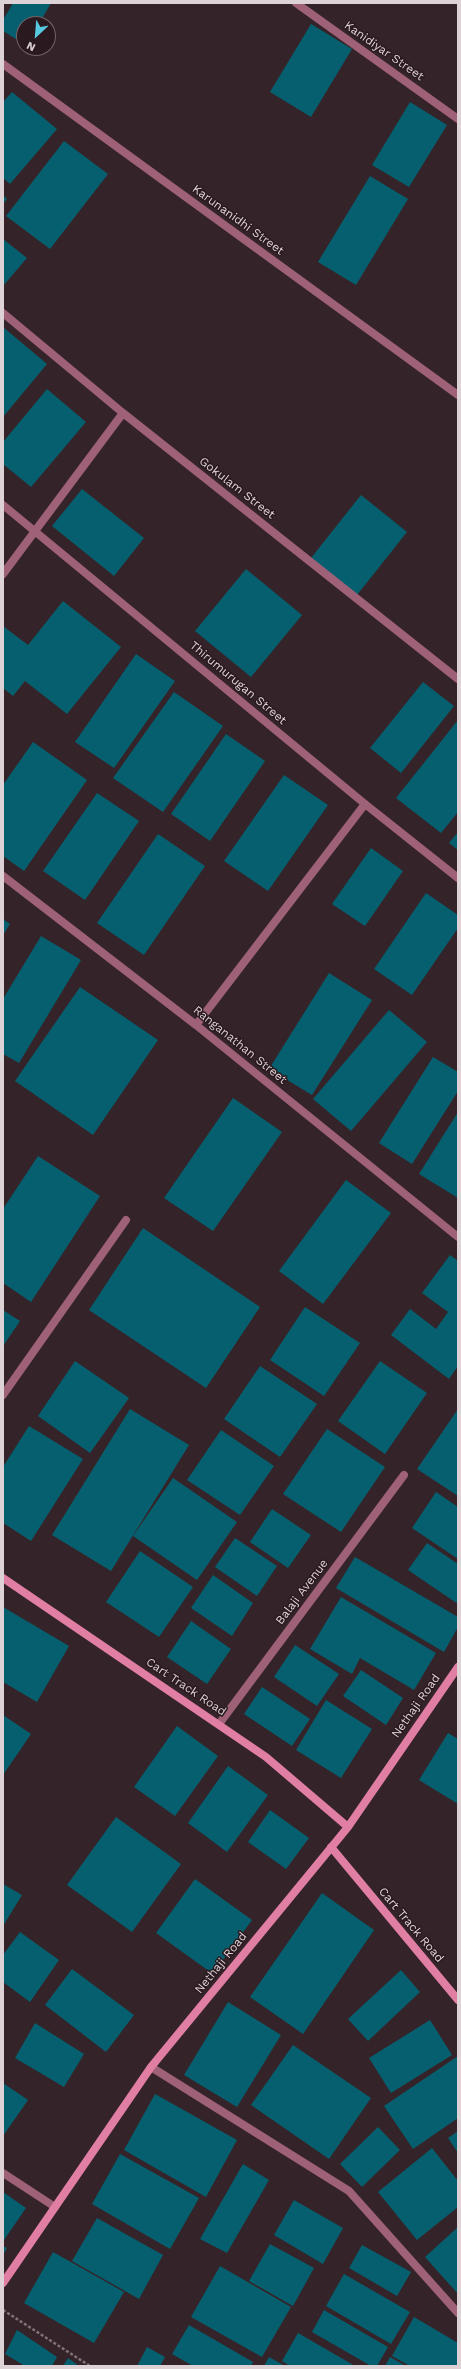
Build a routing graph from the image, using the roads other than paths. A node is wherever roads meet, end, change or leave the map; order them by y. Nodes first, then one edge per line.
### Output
1 (296, 3) edge
2 (3, 64) edge
3 (458, 119) edge
4 (3, 313) edge
5 (458, 395) edge
6 (123, 413) junction
7 (3, 505) edge
8 (36, 531) junction
9 (3, 574) edge
10 (458, 678) edge
11 (365, 804) junction
12 (3, 876) edge
13 (458, 878) edge
14 (196, 1026) junction
15 (126, 1220) dead end
16 (458, 1237) edge
17 (3, 1395) edge
18 (404, 1475) dead end
19 (3, 1578) edge
20 (458, 1667) edge
21 (219, 1724) junction
22 (348, 1827) junction
23 (331, 1847) junction
24 (458, 2000) edge
25 (151, 2067) junction
26 (3, 2173) edge
27 (55, 2207) junction
28 (5, 2281) edge
29 (458, 2313) edge

1 - 3 street, Kanidiyar Street
2 - 5 street, Karunanidhi Street
4 - 6 street, Gokulam Street
6 - 8 street
6 - 10 street, Gokulam Street
7 - 8 street, Thirumurugan Street
8 - 9 street
8 - 11 street, Thirumurugan Street
11 - 13 street, Thirumurugan Street
11 - 14 street
12 - 14 street, Ranganathan Street
14 - 16 street, Ranganathan Street
15 - 17 street
18 - 21 street, Balaji Avenue
19 - 21 street, Cart Track Road
20 - 22 street, Nethaji Road
21 - 22 street, Cart Track Road
22 - 23 street, Nethaji Road
23 - 24 street, Cart Track Road
23 - 25 street, Nethaji Road
25 - 27 street, Nethaji Road
25 - 29 street
26 - 27 street
27 - 28 street, Nethaji Road

